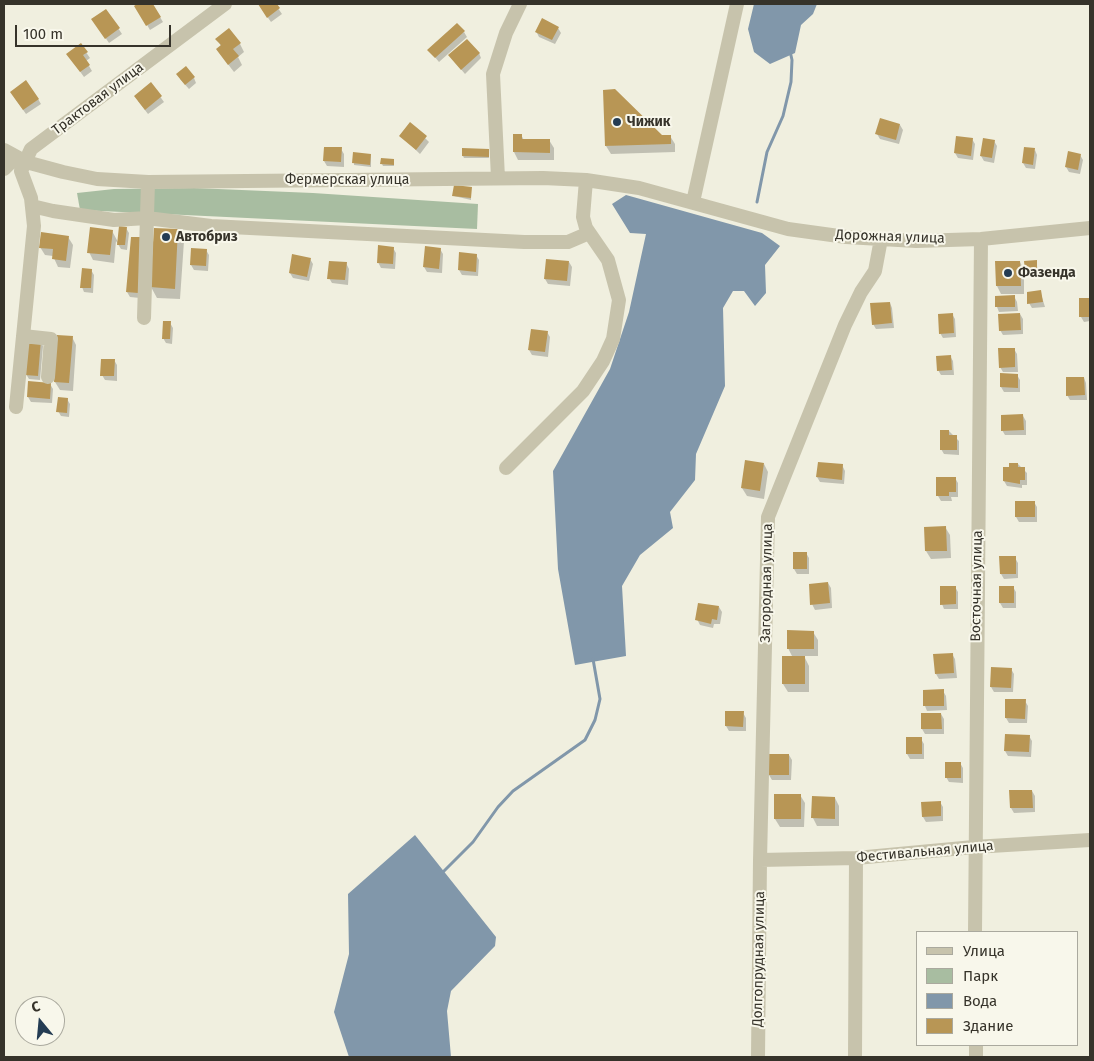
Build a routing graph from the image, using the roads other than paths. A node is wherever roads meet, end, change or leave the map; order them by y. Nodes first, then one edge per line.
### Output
1 (225, 4) edge
2 (520, 4) edge
3 (737, 4) edge
4 (15, 156) edge
5 (4, 169) edge
6 (498, 178) junction
7 (586, 180) junction
8 (148, 182) junction
9 (693, 202) junction
10 (32, 206) junction
11 (147, 218) junction
12 (1090, 228) edge
13 (589, 233) junction
14 (881, 239) junction
15 (981, 239) junction
16 (144, 318) dead end
17 (23, 336) junction
18 (48, 377) dead end
19 (16, 406) dead end
20 (506, 468) dead end
21 (1090, 840) edge
22 (974, 847) junction
23 (856, 858) junction
24 (760, 860) junction
25 (975, 931) edge
26 (758, 1057) edge
27 (855, 1057) edge

1 - 4 street, Трактовая улица
2 - 6 street
3 - 9 street
4 - 5 street, Трактовая улица
4 - 8 street, Фермерская улица
4 - 10 street
6 - 7 street, Фермерская улица
6 - 8 street, Фермерская улица
7 - 9 street, Фермерская улица
7 - 13 street
8 - 11 street
9 - 14 street, Дорожная улица
10 - 11 street
10 - 17 street
11 - 13 street
11 - 16 street
12 - 15 street, Дорожная улица
13 - 20 street
14 - 15 street, Дорожная улица
14 - 24 street, Загородная улица
15 - 22 street, Восточная улица
17 - 18 street
17 - 19 street
21 - 22 street, Фестивальная улица
22 - 23 street, Фестивальная улица
22 - 25 street, Восточная улица
23 - 24 street, Фестивальная улица
23 - 27 street
24 - 26 street, Долгопрудная улица

